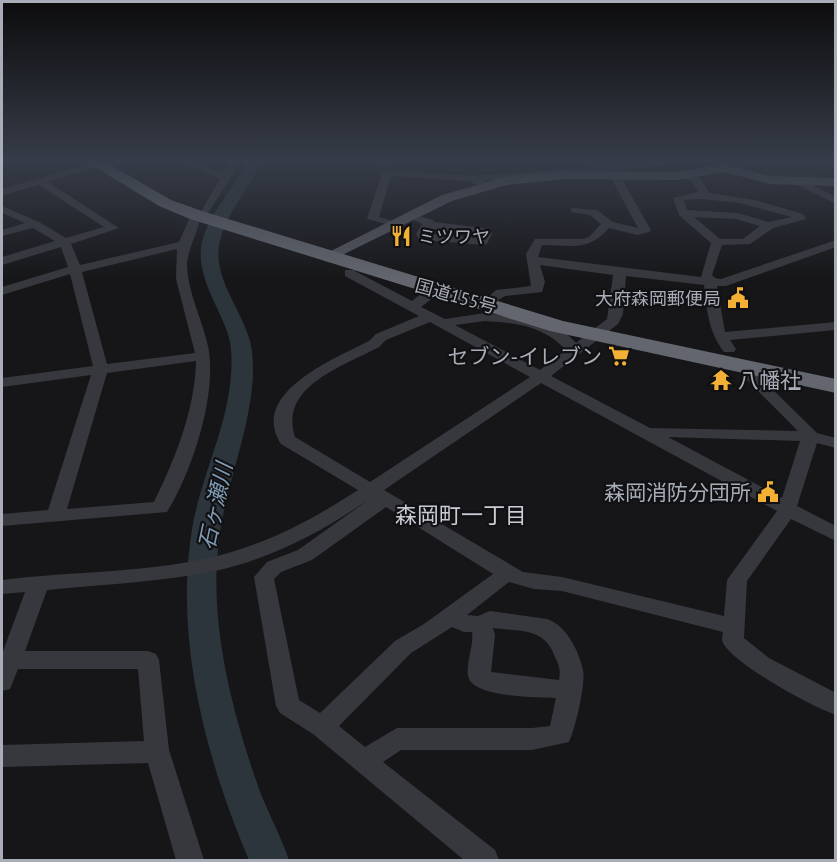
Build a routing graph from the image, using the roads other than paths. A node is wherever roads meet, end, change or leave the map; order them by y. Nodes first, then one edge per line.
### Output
1 (70, 200) edge
2 (168, 200) edge
3 (208, 200) edge
4 (210, 200) edge
5 (379, 200) edge
6 (443, 200) edge
7 (628, 200) edge
8 (679, 200) edge
9 (737, 200) edge
10 (2, 209) edge
11 (575, 210) dead end
12 (202, 213) junction
13 (683, 213) junction
14 (412, 217) junction
15 (34, 224) junction
16 (398, 224) junction
17 (606, 224) junction
18 (427, 225) junction
19 (769, 225) junction
20 (2, 233) edge
21 (64, 242) junction
22 (717, 242) junction
23 (836, 243) edge
24 (185, 244) junction
25 (332, 255) junction
26 (532, 260) junction
27 (2, 261) edge
28 (77, 268) junction
29 (620, 272) junction
30 (349, 273) dead end
31 (710, 281) junction
32 (434, 290) junction
33 (2, 291) edge
34 (493, 299) junction
35 (414, 306) junction
36 (437, 320) junction
37 (836, 326) edge
38 (597, 332) junction
39 (576, 349) junction
40 (203, 356) junction
41 (101, 368) junction
42 (750, 375) dead end
43 (540, 377) junction
44 (836, 377) edge
45 (2, 382) edge
46 (836, 386) edge
47 (648, 435) junction
48 (810, 436) junction
49 (836, 443) edge
50 (378, 494) junction
51 (787, 509) junction
52 (56, 516) junction
53 (2, 520) edge
54 (836, 535) edge
55 (505, 575) junction
56 (39, 583) junction
57 (2, 587) edge
58 (451, 616) junction
59 (481, 624) junction
60 (734, 627) junction
61 (10, 660) junction
62 (2, 682) edge
63 (569, 690) junction
64 (836, 705) edge
65 (322, 727) junction
66 (158, 752) junction
67 (2, 756) edge
68 (364, 761) junction
69 (190, 861) edge
70 (485, 861) edge

1 - 21 street
2 - 12 highway, 国道155号
3 - 12 street
4 - 12 street
5 - 16 street
6 - 14 main road
7 - 17 street
8 - 13 street
9 - 19 street
10 - 15 street
11 - 17 street
12 - 24 street
12 - 25 highway, 国道155号
13 - 19 street
13 - 22 street
14 - 16 main road
14 - 18 street
15 - 20 street
15 - 21 street
16 - 25 main road
17 - 26 street
18 - 18 street
19 - 22 street
21 - 27 street
21 - 28 street
22 - 31 street
23 - 31 street
24 - 28 street
24 - 40 street
25 - 32 highway, 国道155号
25 - 34 highway, 国道155号
26 - 29 street
26 - 34 street
28 - 33 street
28 - 41 street
29 - 31 street
29 - 38 street
30 - 35 street
31 - 37 street
32 - 35 street
32 - 38 highway, 国道155号
34 - 38 highway, 国道155号
35 - 36 street
36 - 39 street
36 - 43 street
36 - 50 street
38 - 39 street
38 - 44 highway, 国道155号
38 - 46 highway, 国道155号
39 - 43 street
40 - 41 street
40 - 52 street
41 - 45 street
41 - 52 street
42 - 48 street
43 - 47 street
43 - 50 street
47 - 48 street
47 - 51 street
48 - 49 street
48 - 51 street
50 - 55 street
50 - 56 street
50 - 65 street
51 - 54 street
51 - 60 street
52 - 53 street
55 - 58 street
55 - 60 street
56 - 57 street
56 - 61 street
58 - 59 street
58 - 65 street
59 - 63 street
59 - 63 street
60 - 64 street
61 - 62 street
61 - 66 street
63 - 68 street
65 - 68 street
66 - 67 street
66 - 69 street
68 - 70 street

